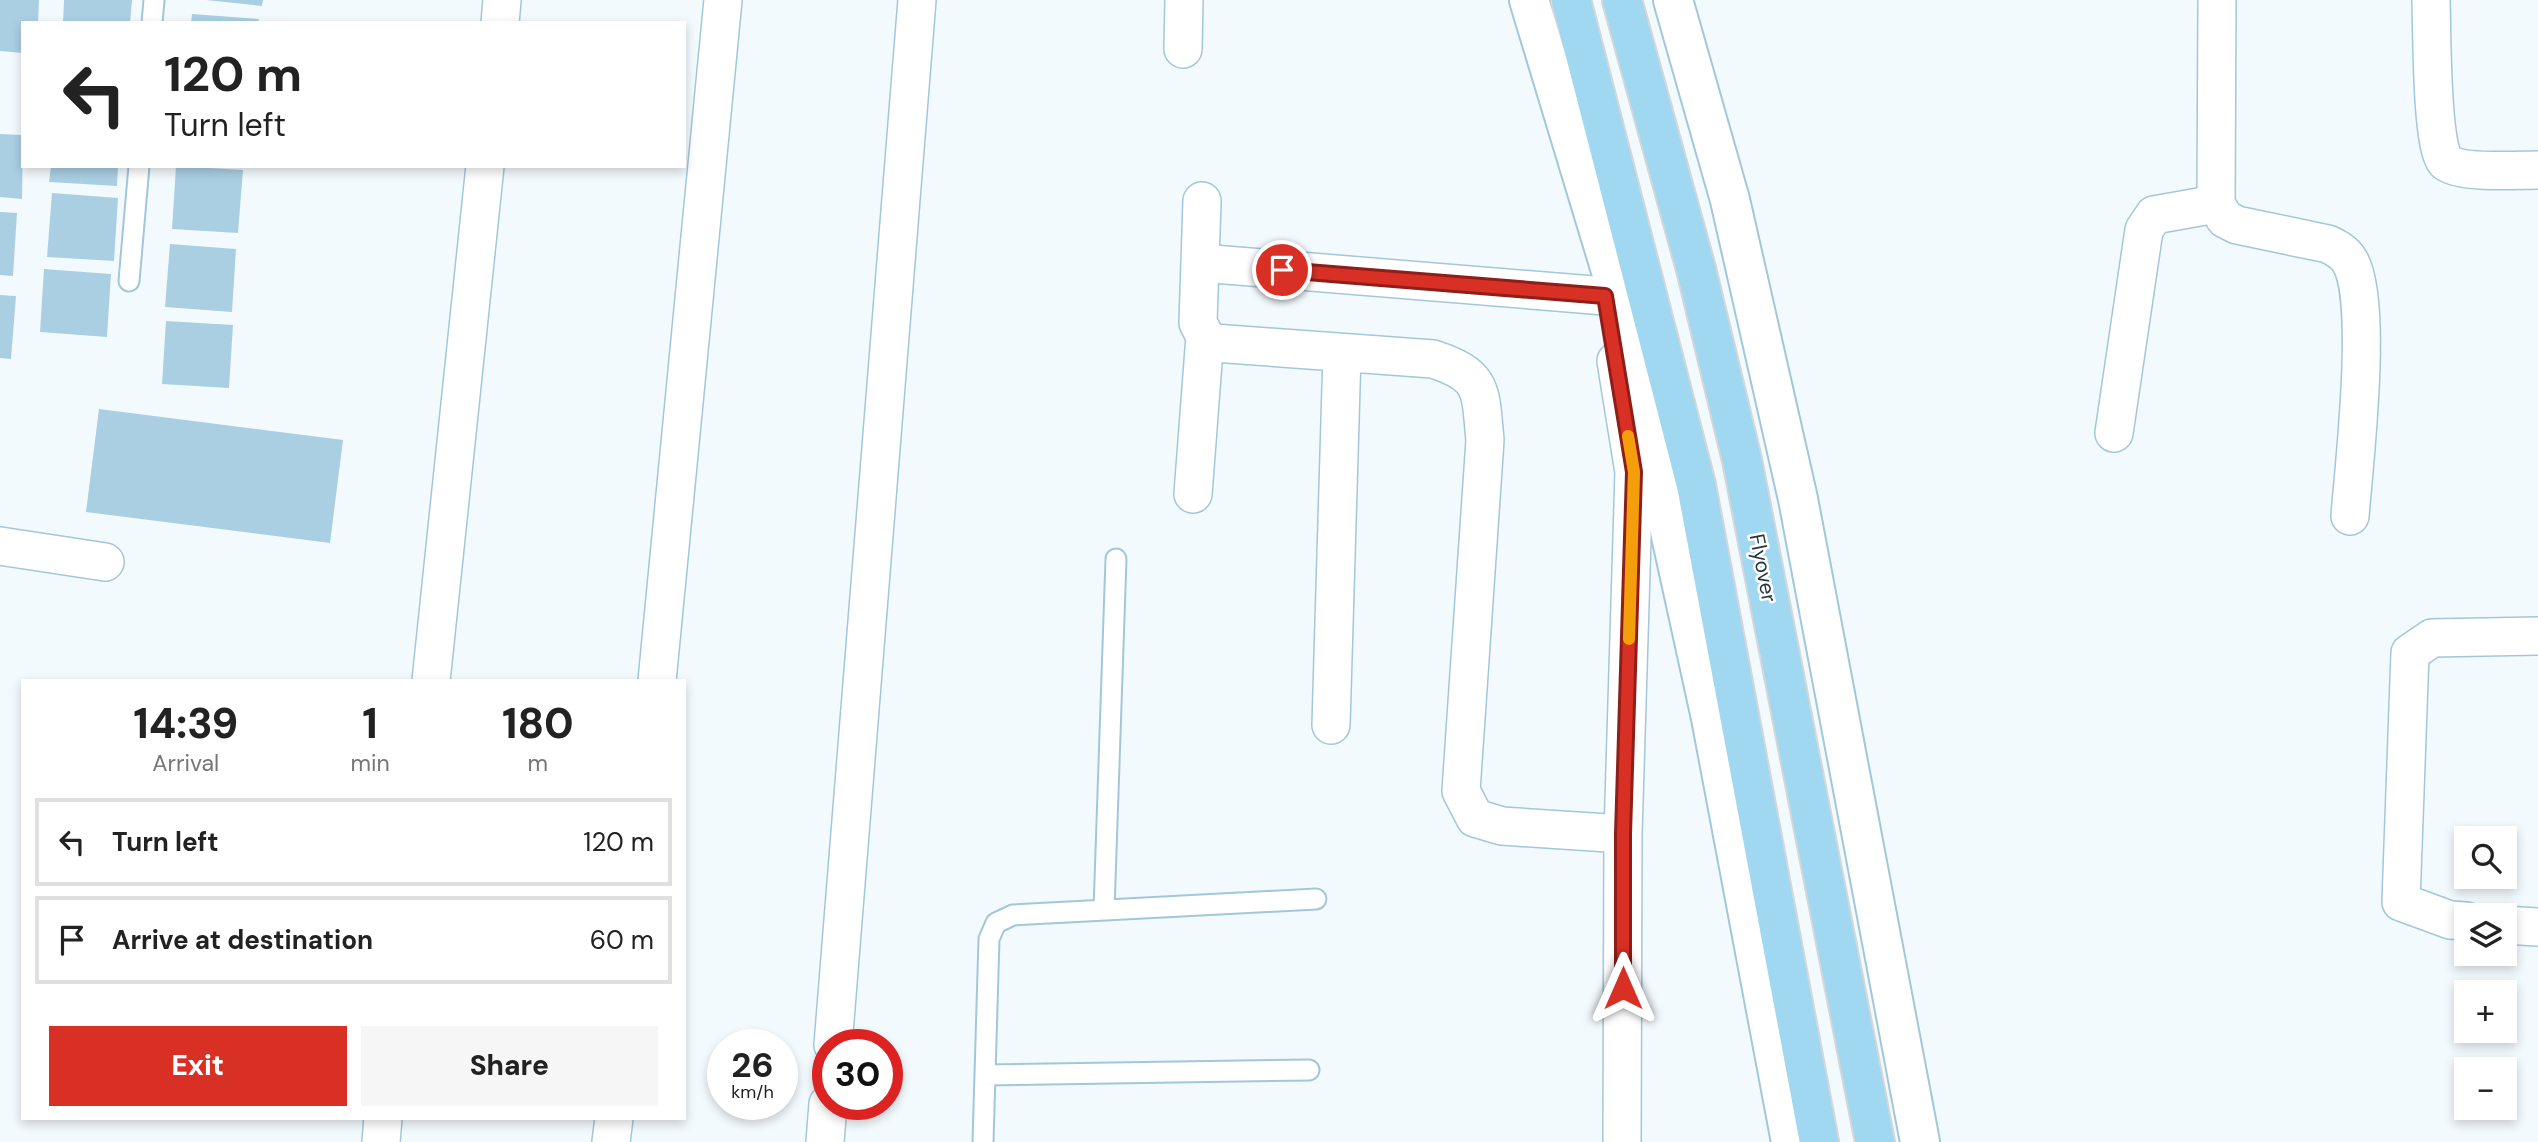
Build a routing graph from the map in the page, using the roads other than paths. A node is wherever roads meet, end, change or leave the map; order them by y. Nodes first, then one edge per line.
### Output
1 (154, 0) edge
2 (502, 0) edge
3 (723, 0) edge
4 (918, 0) edge
5 (1184, 0) edge
6 (1530, 0) edge
7 (1571, 0) edge
8 (1622, 0) edge
9 (1673, 0) edge
10 (2217, 0) edge
11 (2431, 0) edge
12 (152, 21) edge
13 (500, 21) edge
14 (1183, 49) dead end
15 (139, 168) edge
16 (485, 168) edge
17 (2538, 170) edge
18 (1202, 201) dead end
19 (2216, 204) junction
20 (1200, 263) junction
21 (129, 281) dead end
22 (1612, 295) junction
23 (1205, 336) junction
24 (1342, 353) junction
25 (2114, 433) dead end
26 (1193, 494) dead end
27 (2350, 516) dead end
28 (0, 546) edge
29 (1116, 559) dead end
30 (104, 562) dead end
31 (2538, 636) edge
32 (431, 679) edge
33 (657, 679) edge
34 (1331, 725) dead end
35 (1623, 834) junction
36 (1316, 899) dead end
37 (1104, 910) junction
38 (2454, 920) edge
39 (2517, 926) edge
40 (2538, 927) edge
41 (834, 1029) edge
42 (1309, 1070) dead end
43 (985, 1075) junction
44 (383, 1120) edge
45 (614, 1120) edge
46 (827, 1120) edge
47 (380, 1142) edge
48 (611, 1142) edge
49 (825, 1142) edge
50 (983, 1142) edge
51 (1622, 1142) edge
52 (1791, 1142) edge
53 (1819, 1142) edge
54 (1875, 1142) edge
55 (1920, 1142) edge

1 - 12 lane
2 - 13 street
3 - 33 street
4 - 41 street
5 - 14 street
6 - 22 street
7 - 53 main road
8 - 54 main road, Flyover
9 - 55 street
10 - 19 street
11 - 17 street
15 - 21 lane
16 - 32 street
18 - 20 street
19 - 25 street
19 - 27 street
20 - 22 street
20 - 23 street
22 - 35 street
22 - 52 street
23 - 24 street
23 - 26 street
24 - 34 street
24 - 35 street
28 - 30 street
29 - 37 lane
31 - 38 street
35 - 51 street
36 - 37 lane
37 - 43 lane
39 - 40 street
42 - 43 lane
43 - 50 lane
44 - 47 street
45 - 48 street
46 - 49 street

